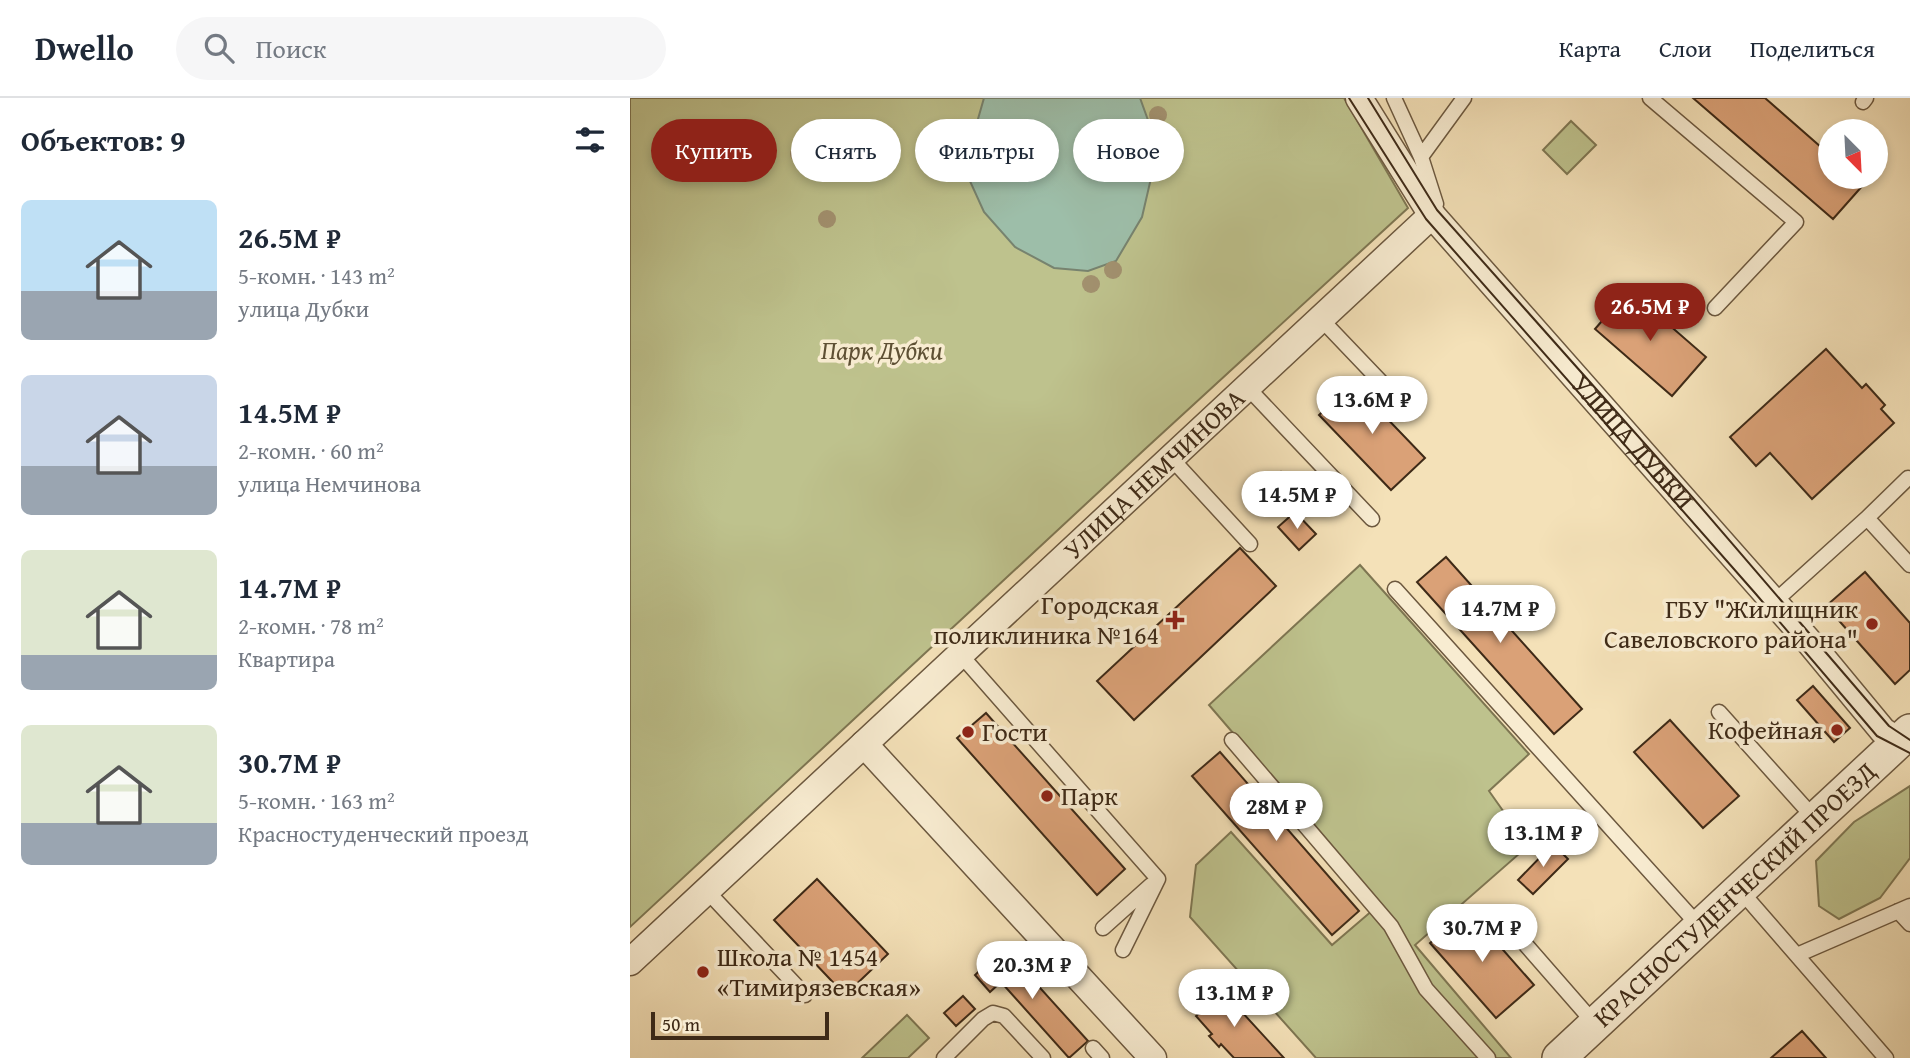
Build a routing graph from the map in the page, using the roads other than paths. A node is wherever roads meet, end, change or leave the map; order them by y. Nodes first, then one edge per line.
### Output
1 (1359, 98) edge
2 (1394, 98) edge
3 (1464, 98) edge
4 (1650, 98) edge
5 (1450, 104) edge
6 (1421, 157) junction
7 (1432, 215) junction
8 (1715, 308) dead end
9 (1320, 318) junction
10 (1247, 387) junction
11 (1397, 412) dead end
12 (1171, 458) junction
13 (1908, 478) edge
14 (1867, 518) junction
15 (1372, 519) dead end
16 (1250, 544) dead end
17 (1910, 565) edge
18 (1395, 589) dead end
19 (1774, 602) junction
20 (960, 654) junction
21 (1718, 712) dead end
22 (1904, 736) edge
23 (1232, 740) dead end
24 (864, 744) junction
25 (1815, 819) junction
26 (1158, 879) junction
27 (706, 890) junction
28 (1740, 890) junction
29 (1904, 908) edge
30 (1505, 921) dead end
31 (1910, 923) edge
32 (1700, 927) junction
33 (1103, 928) dead end
34 (1123, 950) dead end
35 (1797, 955) junction
36 (630, 960) edge
37 (805, 995) dead end
38 (1595, 1024) junction
39 (1148, 1057) edge
40 (944, 1058) edge
41 (1043, 1058) edge
42 (1488, 1058) edge
43 (1559, 1058) edge
44 (1886, 1058) edge

1 - 7 street, УЛИЦА ДУБКИ
2 - 6 lane
3 - 5 lane
4 - 8 lane
5 - 6 lane
6 - 7 lane
7 - 9 street, УЛИЦА НЕМЧИНОВА
7 - 19 street, УЛИЦА ДУБКИ
9 - 10 street, УЛИЦА НЕМЧИНОВА
9 - 11 lane
10 - 12 street, УЛИЦА НЕМЧИНОВА
10 - 15 lane
12 - 16 lane
12 - 20 street, УЛИЦА НЕМЧИНОВА
13 - 14 lane
14 - 17 lane
14 - 19 lane
18 - 32 lane
19 - 22 street, УЛИЦА ДУБКИ
20 - 24 street, УЛИЦА НЕМЧИНОВА
20 - 26 lane
21 - 25 lane
22 - 25 street, КРАСНОСТУДЕНЧЕСКИЙ ПРОЕЗД
23 - 42 lane
24 - 27 street, УЛИЦА НЕМЧИНОВА
24 - 39 street
25 - 28 street, КРАСНОСТУДЕНЧЕСКИЙ ПРОЕЗД
26 - 33 lane
26 - 34 lane
27 - 36 street, УЛИЦА НЕМЧИНОВА
27 - 37 lane
28 - 32 street, КРАСНОСТУДЕНЧЕСКИЙ ПРОЕЗД
28 - 35 lane
29 - 31 lane
29 - 35 lane
30 - 38 lane
32 - 38 street, КРАСНОСТУДЕНЧЕСКИЙ ПРОЕЗД
35 - 44 lane
38 - 43 street, КРАСНОСТУДЕНЧЕСКИЙ ПРОЕЗД
40 - 41 lane

